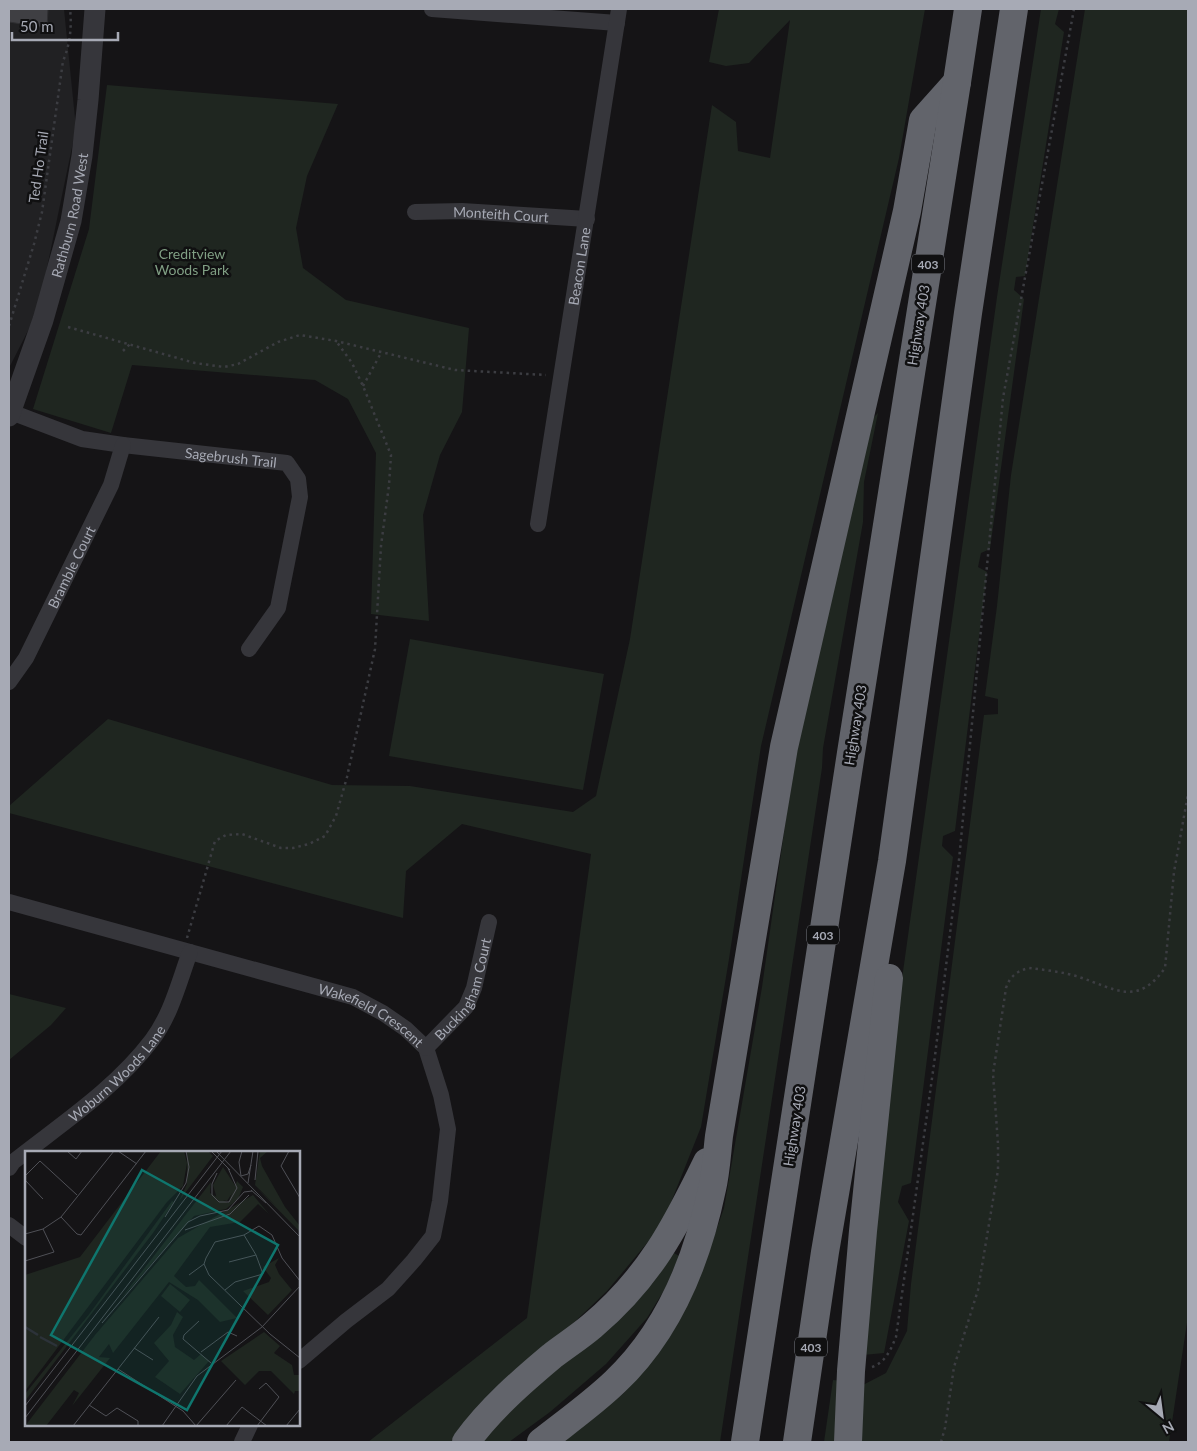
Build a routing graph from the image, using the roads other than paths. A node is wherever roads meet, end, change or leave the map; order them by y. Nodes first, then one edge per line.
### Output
1 (95, 9) edge
2 (432, 9) edge
3 (968, 9) edge
4 (1014, 9) edge
5 (618, 16) edge
6 (957, 82) junction
7 (415, 212) dead end
8 (587, 219) junction
9 (10, 414) edge
10 (124, 445) junction
11 (538, 524) dead end
12 (249, 649) dead end
13 (9, 682) edge
14 (892, 861) junction
15 (9, 902) edge
16 (490, 922) dead end
17 (187, 952) junction
18 (426, 1048) junction
19 (719, 1136) junction
20 (28, 1151) edge
21 (25, 1153) edge
22 (9, 1168) edge
23 (9, 1225) edge
24 (25, 1237) edge
25 (300, 1360) edge
26 (250, 1426) edge
27 (242, 1442) edge
28 (466, 1442) edge
29 (541, 1442) edge
30 (745, 1442) edge
31 (797, 1442) edge
32 (848, 1442) edge

1 - 9 street, Rathburn Road West
2 - 5 street
3 - 6 highway, Highway 403 / 403
4 - 14 highway, 403
5 - 8 street, Beacon Lane
6 - 19 highway
6 - 30 highway, Highway 403 / 403
7 - 8 street, Monteith Court
8 - 11 street, Beacon Lane
9 - 10 street, Sagebrush Trail
10 - 12 street, Sagebrush Trail
10 - 13 street, Bramble Court
14 - 31 highway, 403
14 - 32 highway
15 - 17 street, Wakefield Crescent
16 - 18 street, Buckingham Court
17 - 18 street, Wakefield Crescent
17 - 20 street, Woburn Woods Lane
18 - 25 street, Wakefield Crescent
19 - 28 highway
19 - 29 highway
21 - 22 street, Woburn Woods Lane
23 - 24 street
26 - 27 street

